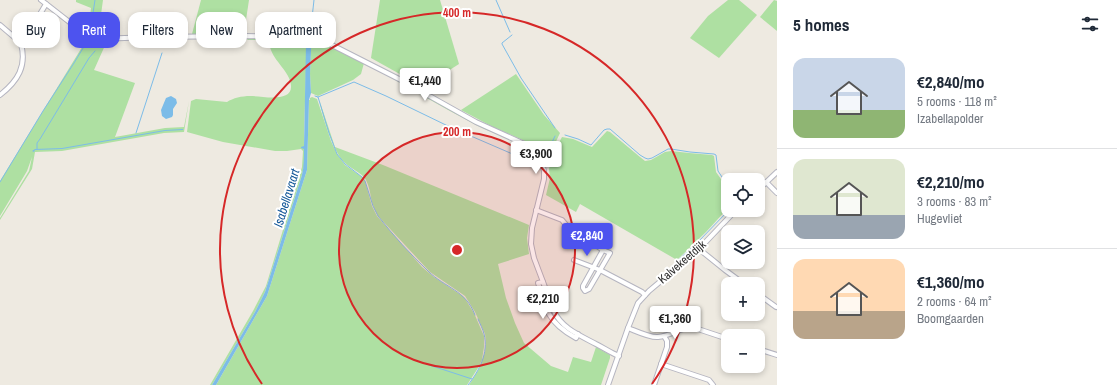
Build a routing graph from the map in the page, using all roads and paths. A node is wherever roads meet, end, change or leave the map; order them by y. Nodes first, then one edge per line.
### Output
1 (41, 0) edge
2 (46, 4) junction
3 (40, 12) edge
4 (0, 25) edge
5 (12, 34) edge
6 (22, 48) edge
7 (0, 94) edge
8 (777, 172) edge
9 (766, 182) joint
10 (777, 193) edge
11 (536, 210) junction
12 (729, 217) edge
13 (699, 249) junction
14 (603, 250) junction
15 (574, 260) dead end
16 (593, 268) junction
17 (600, 270) junction
18 (734, 277) edge
19 (645, 295) junction
20 (765, 299) edge
21 (777, 307) edge
22 (777, 313) edge
23 (628, 328) junction
24 (664, 336) junction
25 (721, 337) edge
26 (765, 351) edge
27 (777, 355) edge
28 (619, 356) junction
29 (661, 364) junction
30 (608, 385) edge
31 (654, 385) edge
32 (713, 385) edge

1 - 2 street
2 - 3 street
2 - 11 street
4 - 5 street
6 - 7 street
8 - 9 street
9 - 10 street
11 - 14 street
11 - 28 street
12 - 13 street, Kalvekeetdijk
13 - 18 street
13 - 19 street, Kalvekeetdijk
14 - 16 street
14 - 17 street
15 - 16 street
16 - 17 street
16 - 17 street
17 - 19 street
19 - 23 street, Kalvekeetdijk
20 - 21 street
21 - 22 street
23 - 24 street
23 - 28 street, Kalvekeetdijk
24 - 25 street
24 - 29 street
26 - 27 street
28 - 30 street, Kalvekeetdijk
29 - 31 street
29 - 32 street

